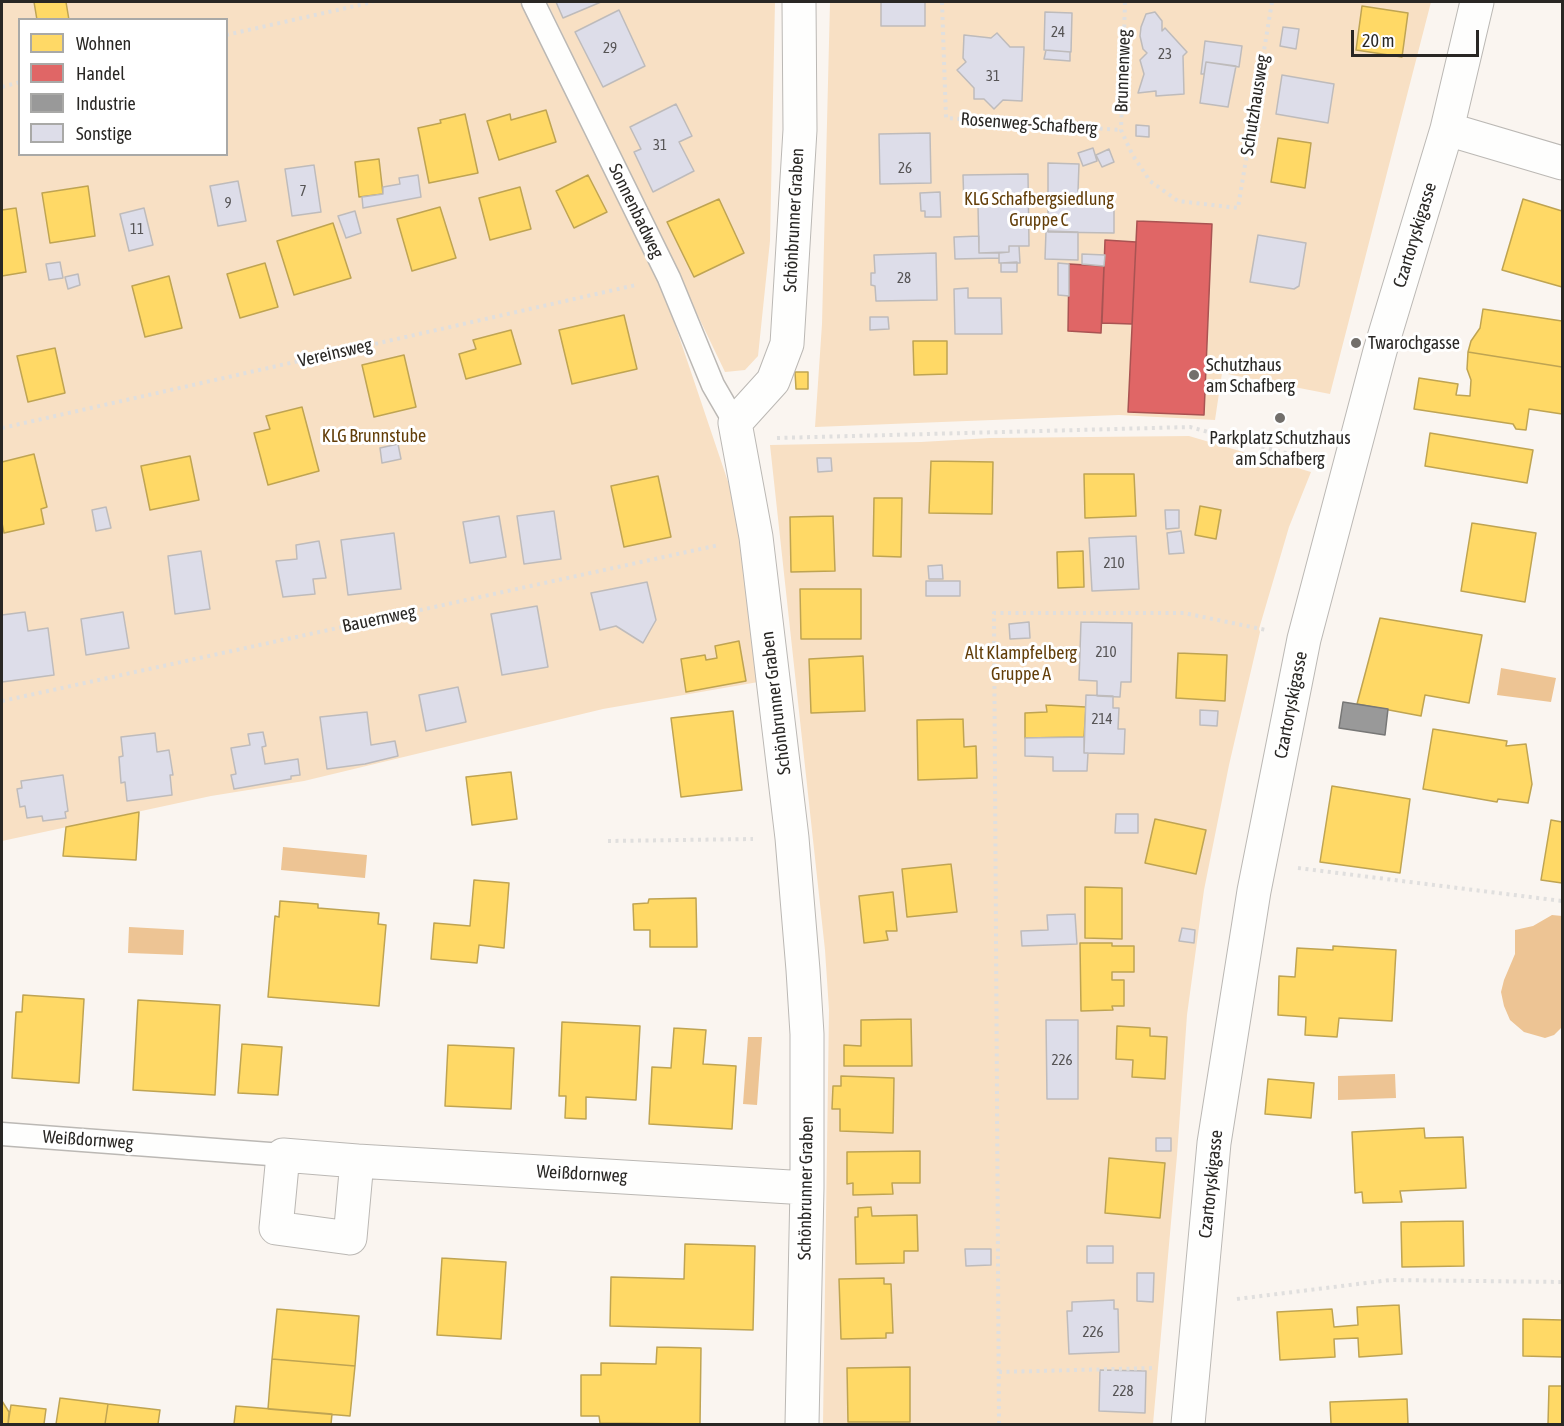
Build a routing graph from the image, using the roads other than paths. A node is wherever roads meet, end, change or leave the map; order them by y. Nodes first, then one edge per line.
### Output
1 (533, 2) edge
2 (799, 2) edge
3 (1477, 2) edge
4 (1447, 129) junction
5 (1563, 163) edge
6 (735, 423) junction
7 (2, 1134) edge
8 (283, 1155) junction
9 (357, 1161) junction
10 (807, 1188) junction
11 (802, 1425) edge
12 (1188, 1425) edge

1 - 6 lane, Sonnenbadweg
2 - 6 street, Schönbrunner Graben
3 - 4 street, Czartoryskigasse
4 - 5 street
4 - 12 street, Czartoryskigasse
6 - 10 street, Schönbrunner Graben
7 - 8 lane, Weißdornweg
8 - 9 street, Weißdornweg
8 - 9 street
9 - 10 street, Weißdornweg
10 - 11 street, Schönbrunner Graben

